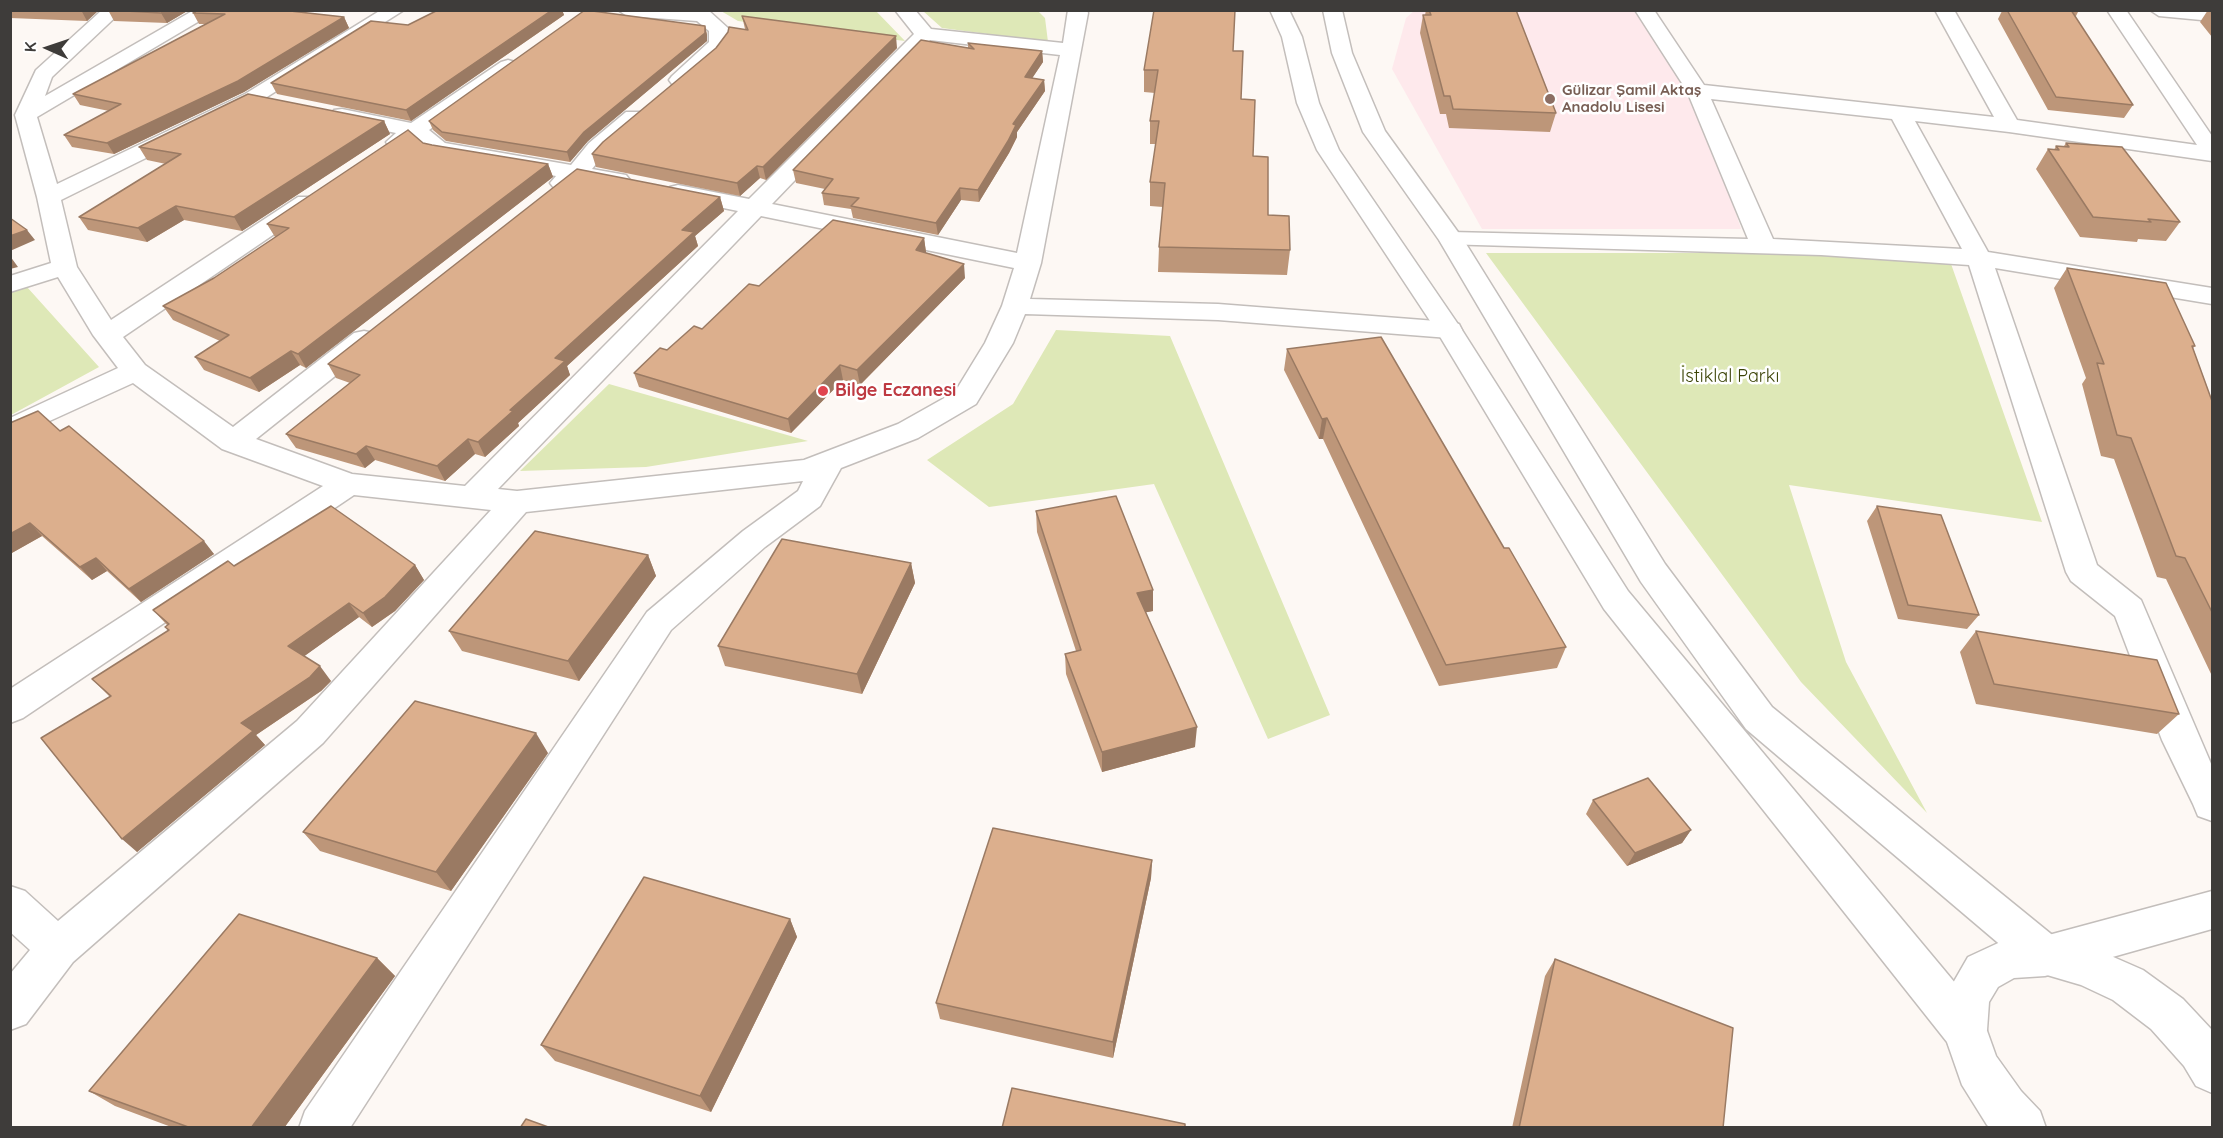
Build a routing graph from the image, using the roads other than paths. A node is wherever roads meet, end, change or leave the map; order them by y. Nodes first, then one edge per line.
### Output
1 (114, 10) edge
2 (209, 10) edge
3 (395, 10) edge
4 (627, 10) edge
5 (904, 10) edge
6 (1280, 10) edge
7 (1332, 10) edge
8 (1644, 10) edge
9 (2116, 10) edge
10 (2159, 10) edge
11 (1082, 11) edge
12 (1948, 13) edge
13 (700, 14) edge
14 (2212, 15) edge
15 (339, 19) edge
16 (373, 22) junction
17 (925, 34) junction
18 (530, 50) edge
19 (1071, 50) junction
20 (1697, 91) junction
21 (252, 98) junction
22 (287, 105) edge
23 (322, 111) edge
24 (1901, 115) junction
25 (2008, 124) junction
26 (415, 130) junction
27 (22, 132) edge
28 (2212, 153) edge
29 (375, 156) edge
30 (577, 172) junction
31 (326, 189) edge
32 (49, 197) junction
33 (540, 201) edge
34 (756, 208) junction
35 (1451, 239) junction
36 (1764, 248) junction
37 (1979, 258) junction
38 (1028, 263) junction
39 (64, 267) junction
40 (10, 284) edge
41 (2212, 296) edge
42 (1015, 306) junction
43 (382, 325) edge
44 (1449, 330) junction
45 (107, 335) junction
46 (135, 371) junction
47 (10, 430) edge
48 (233, 442) junction
49 (830, 461) junction
50 (349, 484) junction
51 (470, 499) junction
52 (517, 502) junction
53 (10, 708) edge
54 (2212, 804) edge
55 (10, 905) edge
56 (2212, 910) edge
57 (58, 948) junction
58 (2045, 956) junction
59 (10, 1009) edge
60 (1965, 1030) junction
61 (2212, 1070) edge
62 (2012, 1121) edge
63 (321, 1128) edge

1 - 27 street
2 - 27 street
3 - 16 street
4 - 13 street
5 - 17 street
6 - 44 street
7 - 35 street
8 - 20 street
9 - 28 street
10 - 14 street
11 - 19 street
12 - 25 street
13 - 30 street
15 - 16 street
16 - 21 street
17 - 19 street
17 - 34 street
18 - 26 street
19 - 38 street
20 - 24 street
20 - 36 street
21 - 22 street
21 - 32 street
23 - 26 street
24 - 25 street
24 - 37 street
25 - 28 street
26 - 29 street
26 - 30 street
27 - 32 street
30 - 33 street
30 - 34 street
31 - 45 street
32 - 39 street
34 - 38 street
34 - 51 street
35 - 36 street
35 - 58 street
36 - 37 street
37 - 41 street
37 - 54 street
38 - 42 street
39 - 40 street
39 - 45 street
42 - 44 street
42 - 49 street
43 - 48 street
44 - 60 street
45 - 46 street
46 - 47 street
46 - 48 street
48 - 50 street
49 - 52 street
49 - 63 street
50 - 51 street
50 - 53 street
51 - 52 street
52 - 57 street
55 - 57 street
56 - 58 street
57 - 59 street
58 - 60 street
58 - 61 street
60 - 62 street

